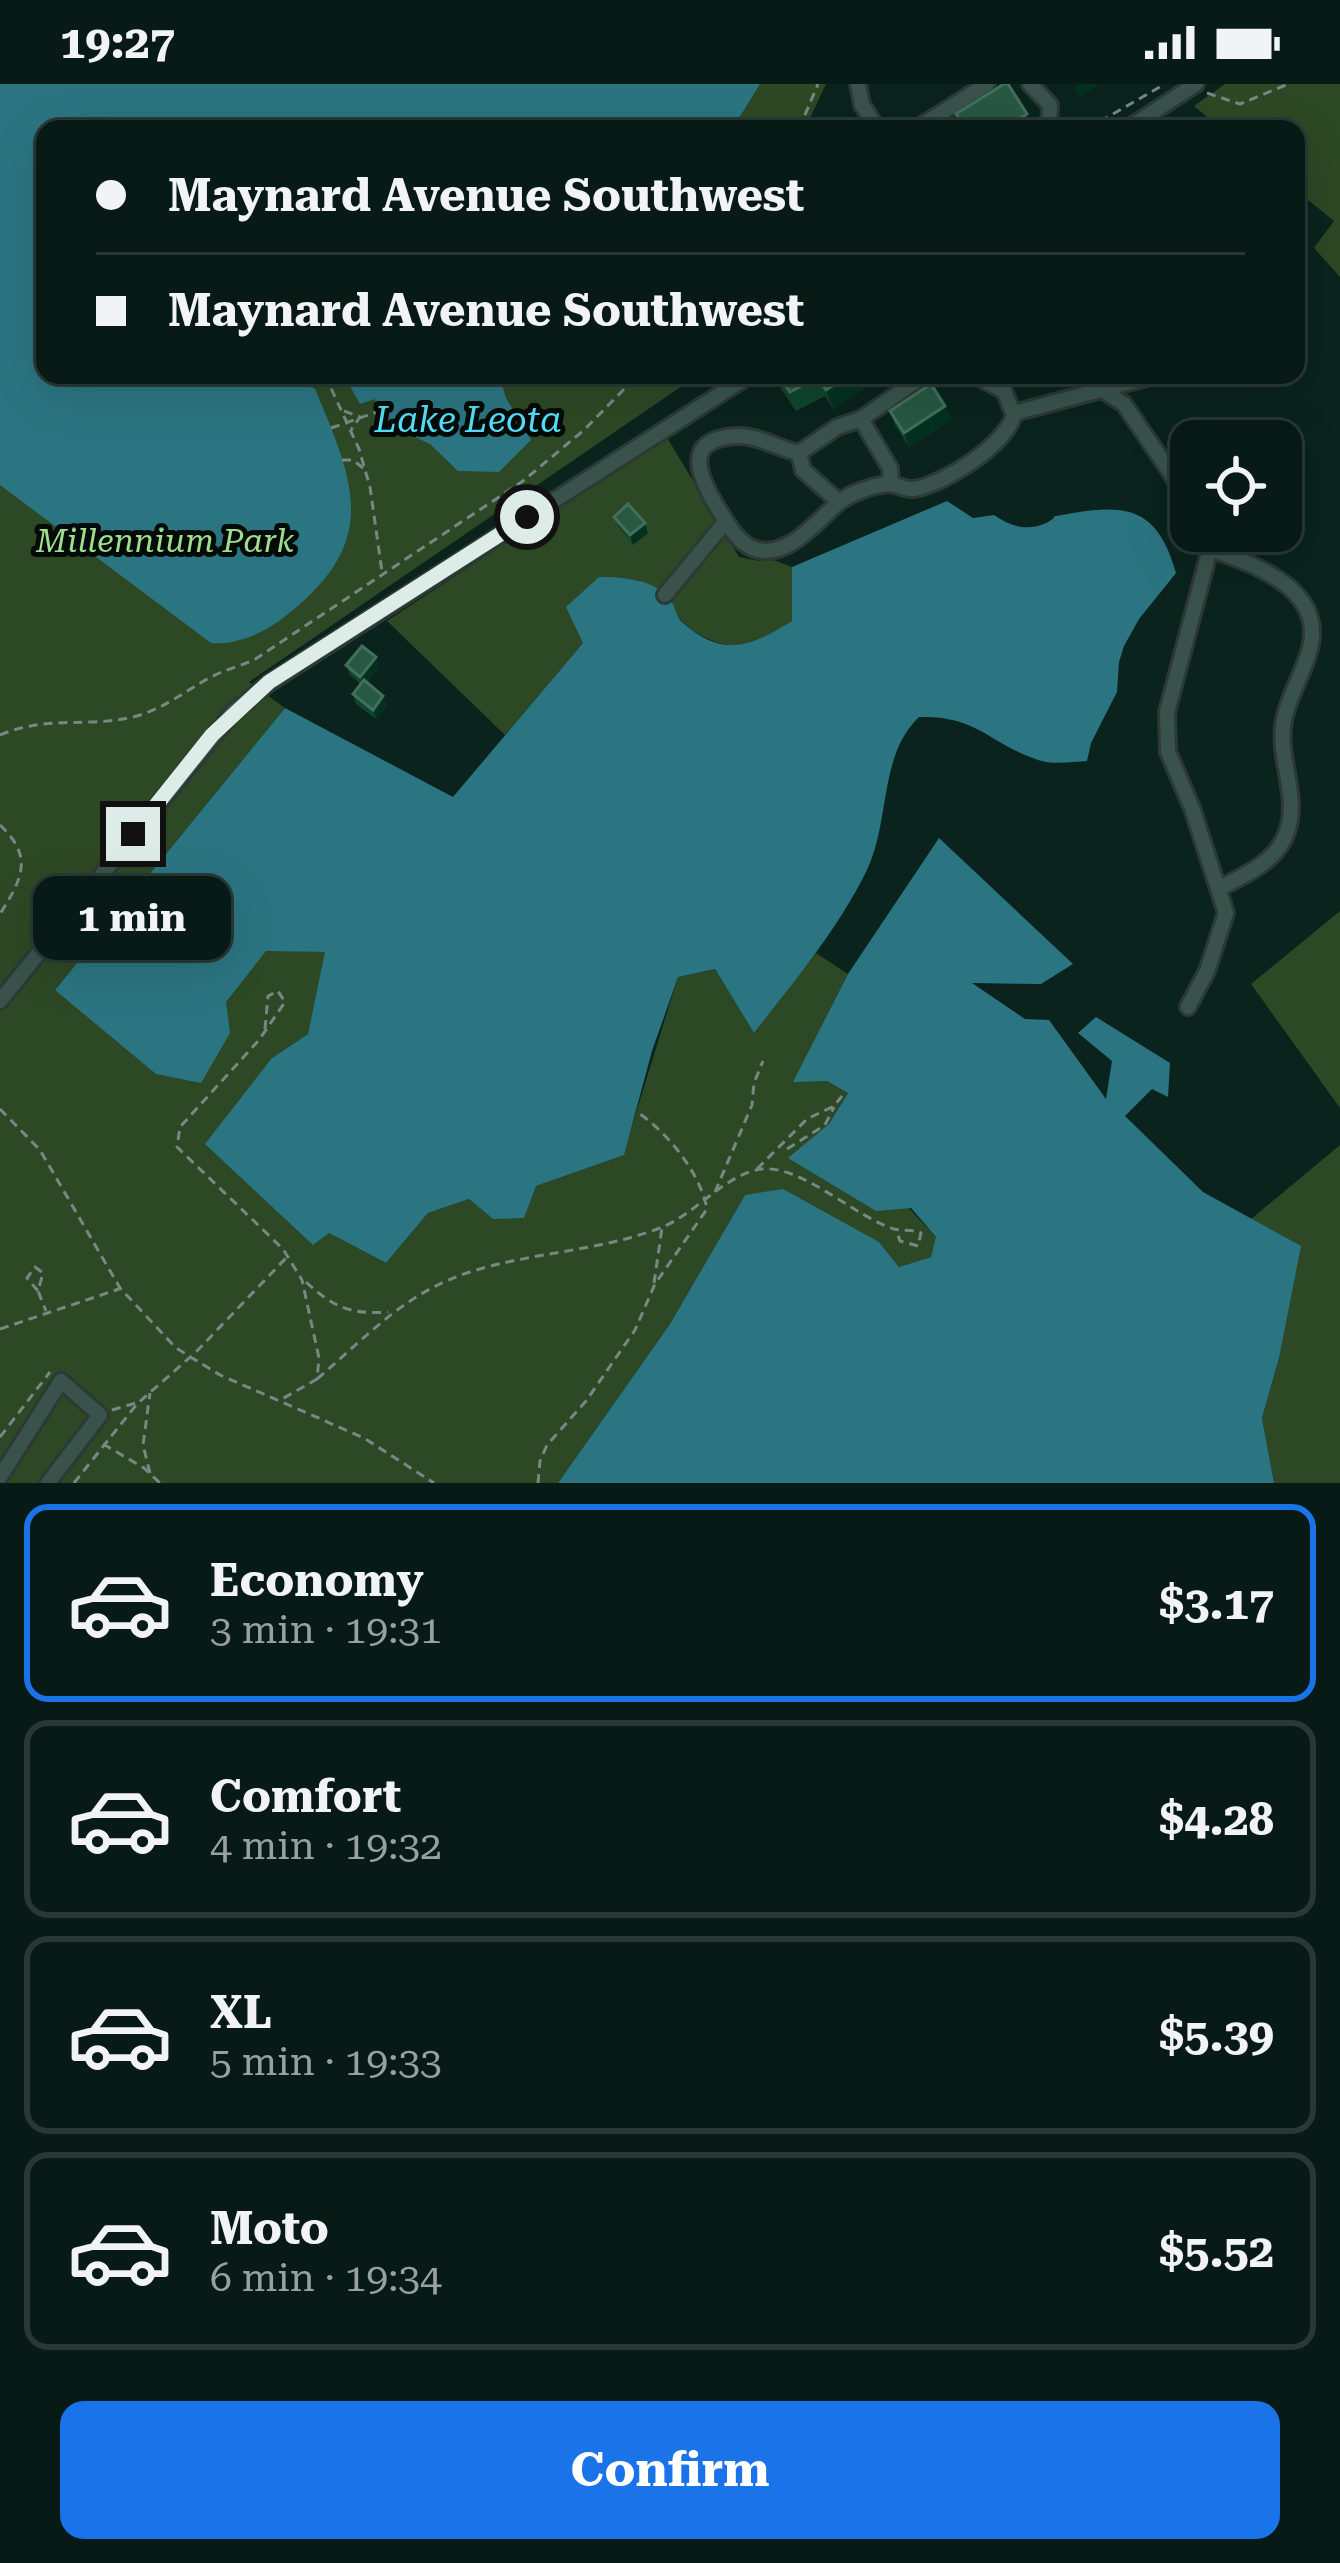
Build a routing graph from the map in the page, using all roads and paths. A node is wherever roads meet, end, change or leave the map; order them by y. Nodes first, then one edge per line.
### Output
1 (818, 84) edge
2 (858, 84) edge
3 (987, 84) edge
4 (1030, 84) edge
5 (1165, 84) edge
6 (1288, 84) edge
7 (1195, 85) edge
8 (804, 120) edge
9 (872, 120) edge
10 (930, 120) edge
11 (1049, 120) edge
12 (1103, 120) edge
13 (1141, 120) edge
14 (329, 384) edge
15 (629, 384) edge
16 (735, 384) edge
17 (899, 384) edge
18 (991, 384) edge
19 (1093, 384) edge
20 (1100, 384) edge
21 (341, 410) junction
22 (376, 412) dead end
23 (1013, 413) junction
24 (360, 416) junction
25 (861, 419) junction
26 (345, 421) junction
27 (332, 428) dead end
28 (350, 431) junction
29 (799, 453) junction
30 (342, 460) dead end
31 (364, 469) junction
32 (1170, 472) edge
33 (891, 483) junction
34 (839, 502) junction
35 (726, 521) junction
36 (1209, 552) edge
37 (1218, 552) edge
38 (382, 574) junction
39 (665, 595) dead end
40 (0, 735) edge
41 (0, 825) edge
42 (1218, 889) junction
43 (0, 914) edge
44 (0, 1001) edge
45 (1188, 1007) dead end
46 (265, 1029) junction
47 (763, 1061) dead end
48 (842, 1096) dead end
49 (834, 1106) junction
50 (0, 1109) edge
51 (636, 1111) dead end
52 (787, 1149) dead end
53 (756, 1170) junction
54 (714, 1194) junction
55 (706, 1201) junction
56 (662, 1227) junction
57 (896, 1229) dead end
58 (287, 1256) dead end
59 (302, 1280) junction
60 (654, 1285) junction
61 (120, 1288) junction
62 (38, 1291) dead end
63 (390, 1312) junction
64 (46, 1313) junction
65 (0, 1329) edge
66 (188, 1357) junction
67 (316, 1379) junction
68 (61, 1381) junction
69 (151, 1393) junction
70 (282, 1399) junction
71 (137, 1404) junction
72 (100, 1414) junction
73 (0, 1437) edge
74 (103, 1444) junction
75 (150, 1473) junction
76 (0, 1477) edge
77 (48, 1483) edge
78 (74, 1483) edge
79 (160, 1483) edge
80 (434, 1483) edge
81 (538, 1483) edge

1 - 8 path
2 - 9 street
3 - 10 street
4 - 11 street
5 - 12 path
6 - 7 path
7 - 13 street
14 - 21 path
15 - 38 path
16 - 44 street
17 - 25 street
18 - 23 street
19 - 23 street
20 - 32 street
21 - 24 path
21 - 26 path
22 - 24 path
23 - 33 street
24 - 26 path
24 - 28 path
25 - 29 street
25 - 33 street
26 - 27 path
26 - 28 path
28 - 31 path
29 - 34 street
29 - 35 street
30 - 31 path
31 - 38 path
33 - 34 street
34 - 35 street
35 - 39 street
36 - 42 street
37 - 42 street
38 - 40 path
41 - 43 path
42 - 45 street
46 - 46 path
46 - 59 path
47 - 54 path
48 - 49 path
49 - 52 path
49 - 53 path
50 - 61 path
51 - 55 path
53 - 54 path
53 - 57 path
54 - 55 path
55 - 56 path
55 - 60 path
56 - 60 path
56 - 63 path
58 - 66 path
59 - 63 path
59 - 67 path
60 - 81 path
61 - 64 path
61 - 66 path
62 - 64 path
63 - 67 path
64 - 65 path
66 - 69 path
66 - 70 path
67 - 70 path
68 - 72 street
68 - 73 path
68 - 76 street
69 - 71 path
69 - 75 path
70 - 80 path
71 - 72 path
71 - 74 path
72 - 77 street
74 - 75 path
74 - 78 path
75 - 79 path

